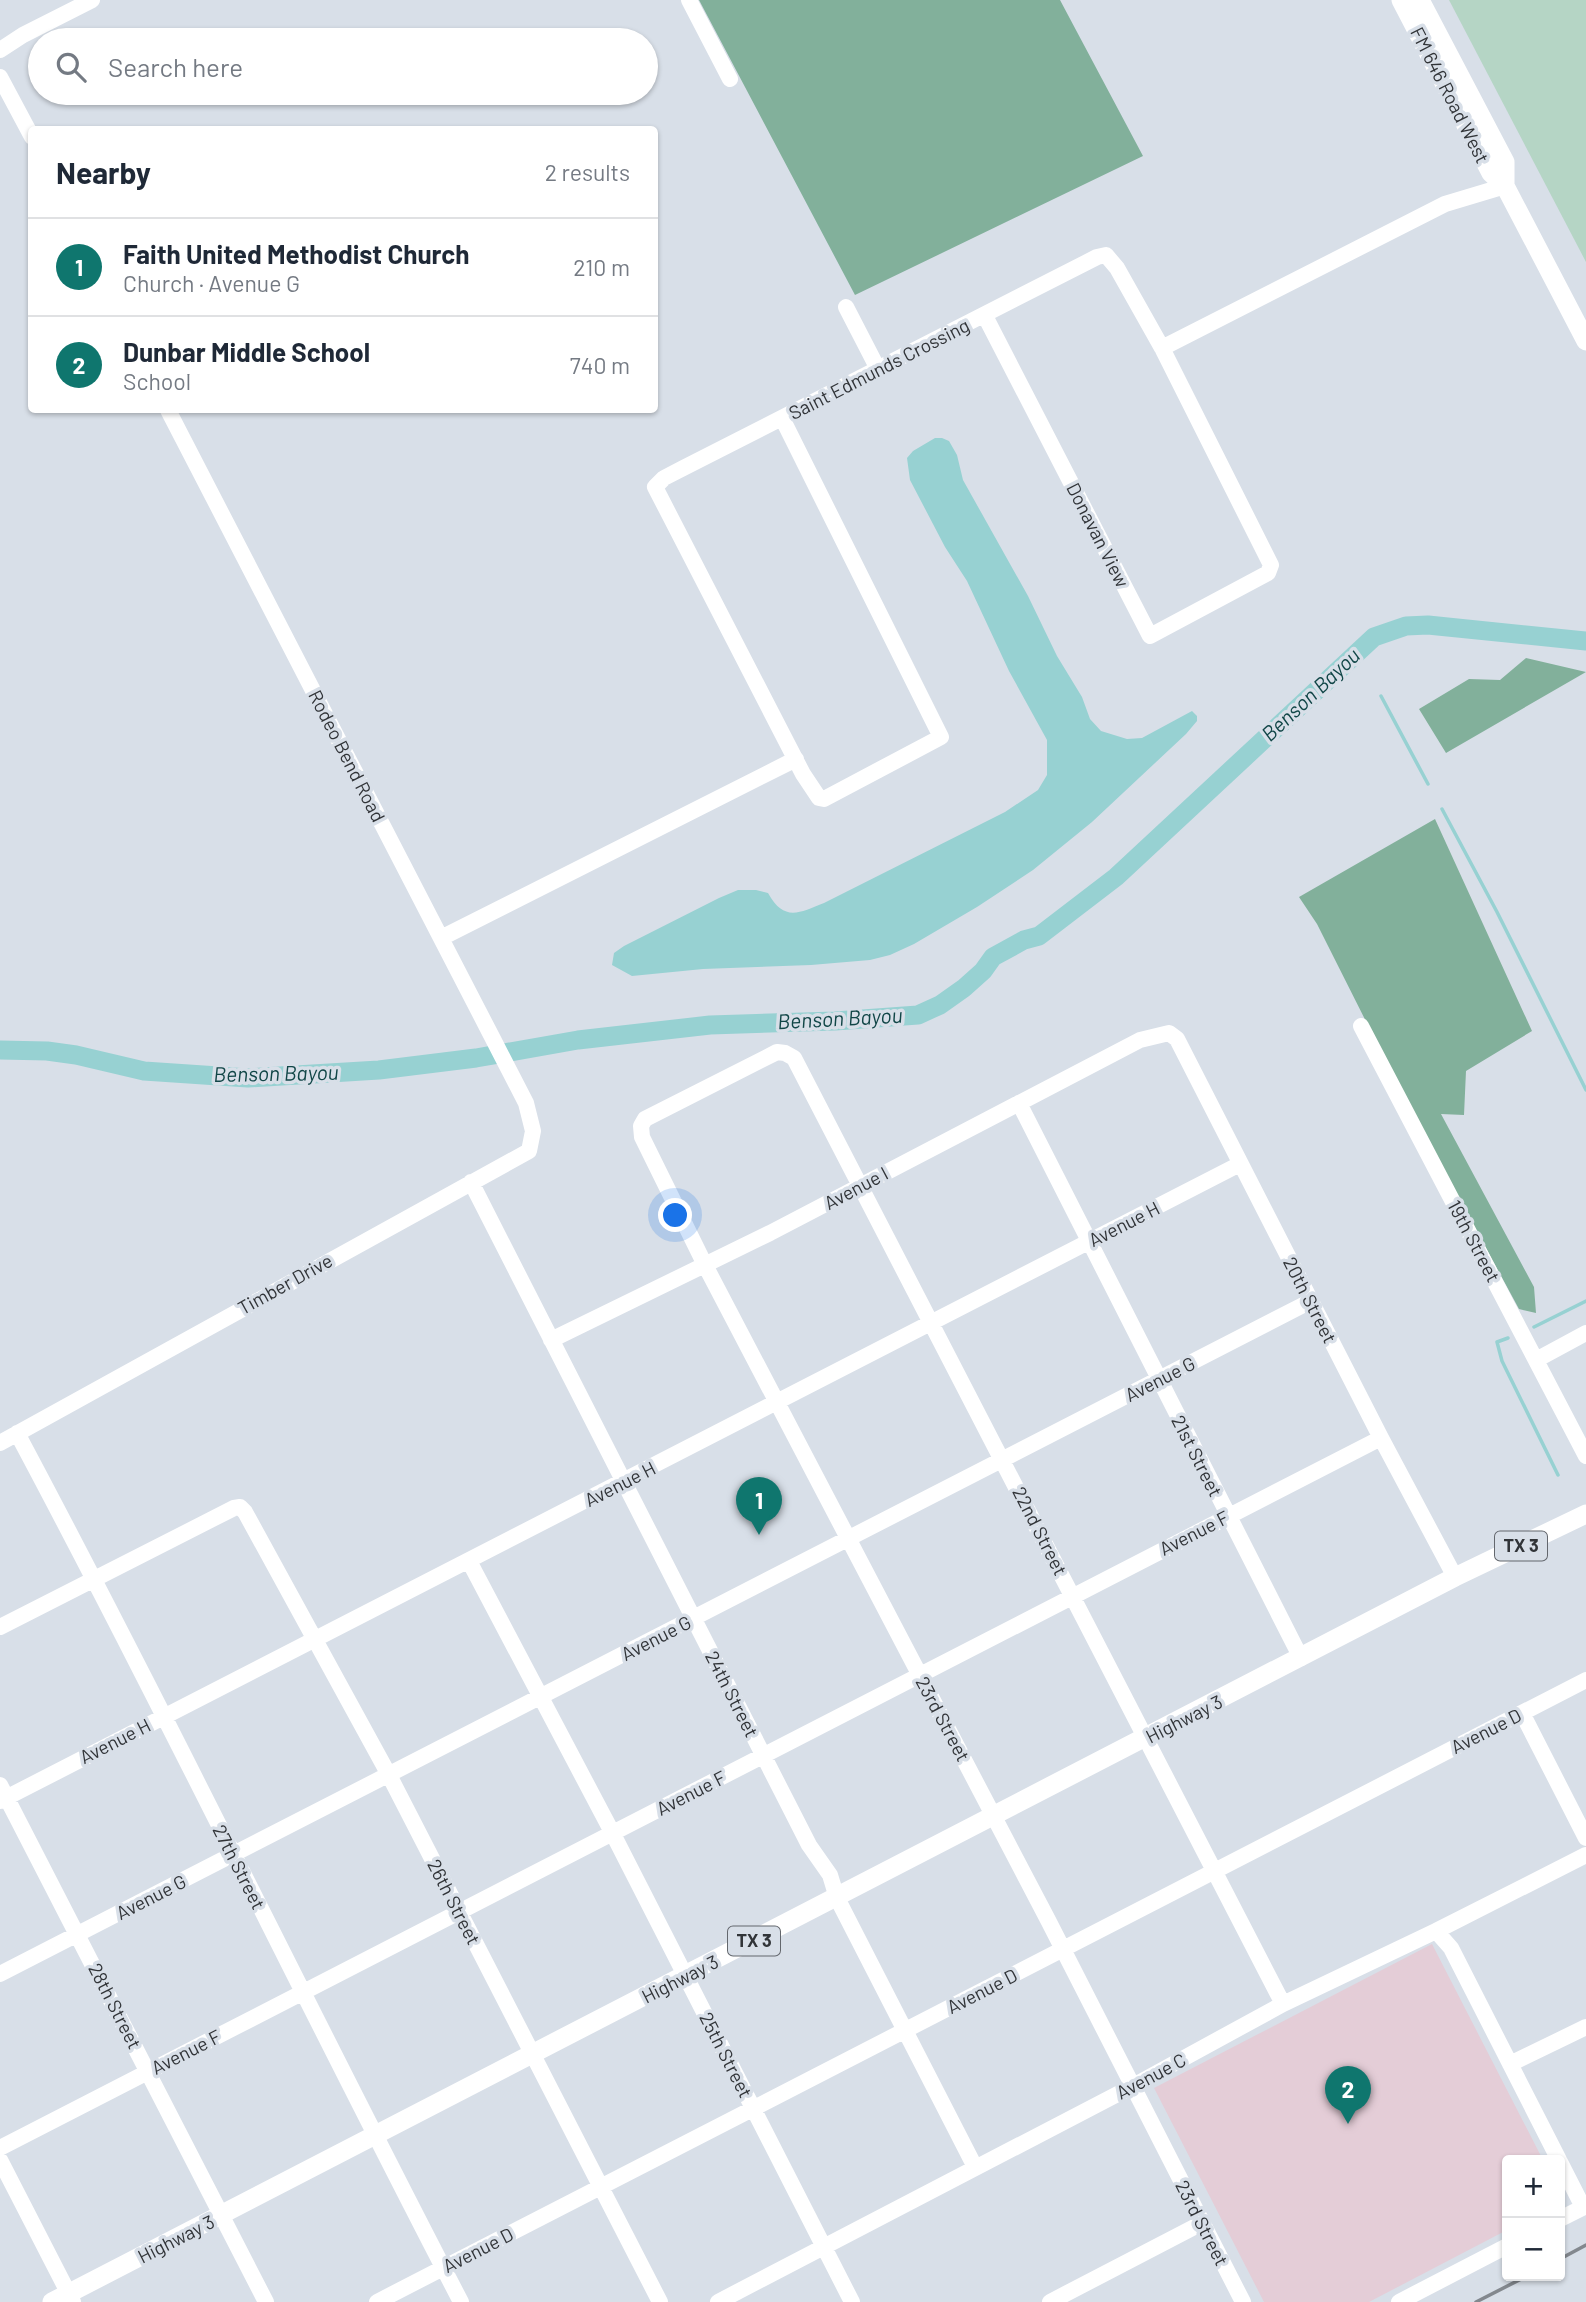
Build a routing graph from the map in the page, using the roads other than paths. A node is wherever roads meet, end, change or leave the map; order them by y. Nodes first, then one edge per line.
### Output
1 (92, 0) edge
2 (689, 0) edge
3 (1401, 0) edge
4 (1420, 0) edge
5 (37, 28) edge
6 (28, 32) edge
7 (1428, 49) junction
8 (0, 50) edge
9 (0, 77) edge
10 (730, 79) dead end
11 (1472, 101) junction
12 (28, 130) edge
13 (1505, 186) junction
14 (846, 307) dead end
15 (985, 316) junction
16 (1586, 341) edge
17 (1162, 348) junction
18 (878, 369) junction
19 (170, 413) edge
20 (782, 418) junction
21 (796, 760) junction
22 (441, 939) junction
23 (1361, 1026) dead end
24 (1160, 1034) joint
25 (526, 1103) joint
26 (1018, 1103) junction
27 (642, 1137) joint
28 (1240, 1164) junction
29 (471, 1182) junction
30 (861, 1185) junction
31 (1089, 1242) junction
32 (705, 1265) junction
33 (1311, 1301) junction
34 (933, 1323) junction
35 (1586, 1333) edge
36 (551, 1340) junction
37 (1536, 1360) junction
38 (1158, 1380) junction
39 (777, 1403) junction
40 (17, 1433) junction
41 (1381, 1438) junction
42 (0, 1443) edge
43 (1586, 1456) edge
44 (1003, 1460) junction
45 (623, 1482) junction
46 (1586, 1514) edge
47 (1228, 1515) junction
48 (849, 1539) junction
49 (469, 1561) junction
50 (1455, 1577) junction
51 (92, 1579) junction
52 (1073, 1596) junction
53 (693, 1619) junction
54 (0, 1626) edge
55 (315, 1640) junction
56 (1301, 1658) junction
57 (920, 1675) junction
58 (1586, 1680) edge
59 (541, 1697) junction
60 (1522, 1713) junction
61 (164, 1716) junction
62 (1146, 1738) junction
63 (763, 1756) junction
64 (389, 1775) junction
65 (2, 1795) edge
66 (994, 1817) junction
67 (612, 1833) junction
68 (1586, 1838) edge
69 (233, 1855) junction
70 (1586, 1855) edge
71 (1215, 1872) junction
72 (836, 1898) junction
73 (459, 1913) junction
74 (1436, 1931) junction
75 (78, 1934) junction
76 (1063, 1950) junction
77 (0, 1974) edge
78 (685, 1976) junction
79 (302, 1993) junction
80 (1283, 2004) junction
81 (1586, 2027) edge
82 (904, 2030) junction
83 (532, 2055) junction
84 (1510, 2064) junction
85 (148, 2072) junction
86 (1133, 2086) junction
87 (753, 2109) junction
88 (374, 2136) junction
89 (0, 2148) edge
90 (1556, 2155) edge
91 (0, 2160) edge
92 (975, 2167) junction
93 (1565, 2172) edge
94 (601, 2187) junction
95 (1584, 2206) edge
96 (222, 2215) junction
97 (1562, 2218) edge
98 (1202, 2223) junction
99 (823, 2246) junction
100 (1502, 2249) edge
101 (443, 2268) junction
102 (65, 2299) edge
103 (266, 2302) edge
104 (377, 2302) edge
105 (461, 2302) edge
106 (660, 2302) edge
107 (718, 2302) edge
108 (852, 2302) edge
109 (1050, 2302) edge
110 (1243, 2302) edge
111 (1399, 2302) edge

1 - 5 street
2 - 10 street
3 - 7 main road, FM 646 Road West
4 - 11 main road, FM 646 Road West
6 - 8 street
7 - 11 main road
7 - 13 main road, FM 646 Road West
9 - 12 street
11 - 13 main road, FM 646 Road West
13 - 16 main road, FM 646 Road West
13 - 17 street
14 - 18 street
15 - 17 street, Saint Edmunds Crossing
15 - 17 street, Donavan View
15 - 18 street, Saint Edmunds Crossing
18 - 20 street, Saint Edmunds Crossing
19 - 22 street, Rodeo Bend Road
20 - 21 street, Saint Edmunds Crossing
20 - 21 street
21 - 22 street
22 - 25 street, Rodeo Bend Road
23 - 37 street, 19th Street
24 - 26 street, Avenue I
24 - 28 street, 20th Street
25 - 29 street, Timber Drive
26 - 30 street, Avenue I
26 - 31 street, 21st Street
27 - 30 street, 22nd Street
27 - 32 street, 23rd Street
28 - 31 street, Avenue H
28 - 33 street, 20th Street
29 - 36 street, 24th Street
29 - 40 street, Timber Drive
30 - 32 street, Avenue I
30 - 34 street, 22nd Street
31 - 34 street, Avenue H
31 - 38 street, 21st Street
32 - 36 street, Avenue I
32 - 39 street, 23rd Street
33 - 38 street, Avenue G
33 - 41 street, 20th Street
34 - 39 street, Avenue H
34 - 44 street, 22nd Street
35 - 37 street
36 - 45 street, 24th Street
37 - 43 street, 19th Street
38 - 44 street, Avenue G
38 - 47 street, 21st Street
39 - 45 street, Avenue H
39 - 48 street, 23rd Street
40 - 42 street, Timber Drive
40 - 51 street, 27th Street
41 - 47 street, Avenue F
41 - 50 street, 20th Street
44 - 48 street, Avenue G
44 - 52 street, 22nd Street
45 - 49 street, Avenue H
45 - 53 street, 24th Street
46 - 50 main road, TX 3
47 - 52 street, Avenue F
47 - 56 street, 21st Street
48 - 53 street, Avenue G
48 - 57 street, 23rd Street
49 - 55 street, Avenue H
49 - 59 street, 25th Street
50 - 56 main road, Highway 3 / TX 3
51 - 54 street
51 - 55 street, 26th Street
51 - 61 street, 27th Street
52 - 57 street, Avenue F
52 - 62 street, 22nd Street
53 - 59 street, Avenue G
53 - 63 street, 24th Street
55 - 61 street, Avenue H
55 - 64 street, 26th Street
56 - 62 main road, Highway 3 / TX 3
57 - 63 street, Avenue F
57 - 66 street, 23rd Street
58 - 60 street, Avenue D
59 - 64 street, Avenue G
59 - 67 street, 25th Street
60 - 68 street
60 - 71 street, Avenue D
61 - 65 street, Avenue H
61 - 69 street, 27th Street
62 - 66 main road, Highway 3 / TX 3
62 - 71 street, 22nd Street
63 - 67 street, Avenue F
63 - 72 street, 24th Street
64 - 69 street, Avenue G
64 - 73 street, 26th Street
65 - 75 street, 28th Street
66 - 72 main road, Highway 3 / TX 3
66 - 76 street, 23rd Street
67 - 73 street, Avenue F
67 - 78 street, 25th Street
69 - 75 street, Avenue G
69 - 79 street, 27th Street
70 - 74 street, Avenue C
71 - 76 street, Avenue D
71 - 80 street, 22nd Street
72 - 78 main road, Highway 3 / TX 3
72 - 82 street, 24th Street
73 - 79 street, Avenue F
73 - 83 street, 26th Street
74 - 80 street, Avenue C
74 - 84 street
75 - 77 street, Avenue G
75 - 85 street, 28th Street
76 - 82 street, Avenue D
76 - 86 street, 23rd Street
78 - 83 main road, Highway 3 / TX 3
78 - 87 street, 25th Street
79 - 85 street, Avenue F
79 - 88 street, 27th Street
80 - 86 street, Avenue C
81 - 84 street
82 - 87 street, Avenue D
82 - 92 street, 24th Street
83 - 88 main road, Highway 3 / TX 3
83 - 94 street, 26th Street
84 - 90 street
85 - 89 street, Avenue F
85 - 96 street, 28th Street
86 - 92 street, Avenue C
86 - 98 street, 23rd Street
87 - 94 street, Avenue D
87 - 99 street, 25th Street
88 - 96 main road, Highway 3 / TX 3
88 - 101 street, 27th Street
91 - 102 street
92 - 99 street, Avenue C
93 - 95 street
94 - 101 street, Avenue D
94 - 106 street, 26th Street
95 - 97 street
96 - 102 main road, Highway 3 / TX 3
96 - 103 street, 28th Street
98 - 109 street
98 - 110 street, 23rd Street
99 - 107 street, Avenue C
99 - 108 street, 25th Street
100 - 111 street
101 - 104 street, Avenue D
101 - 105 street, 27th Street

